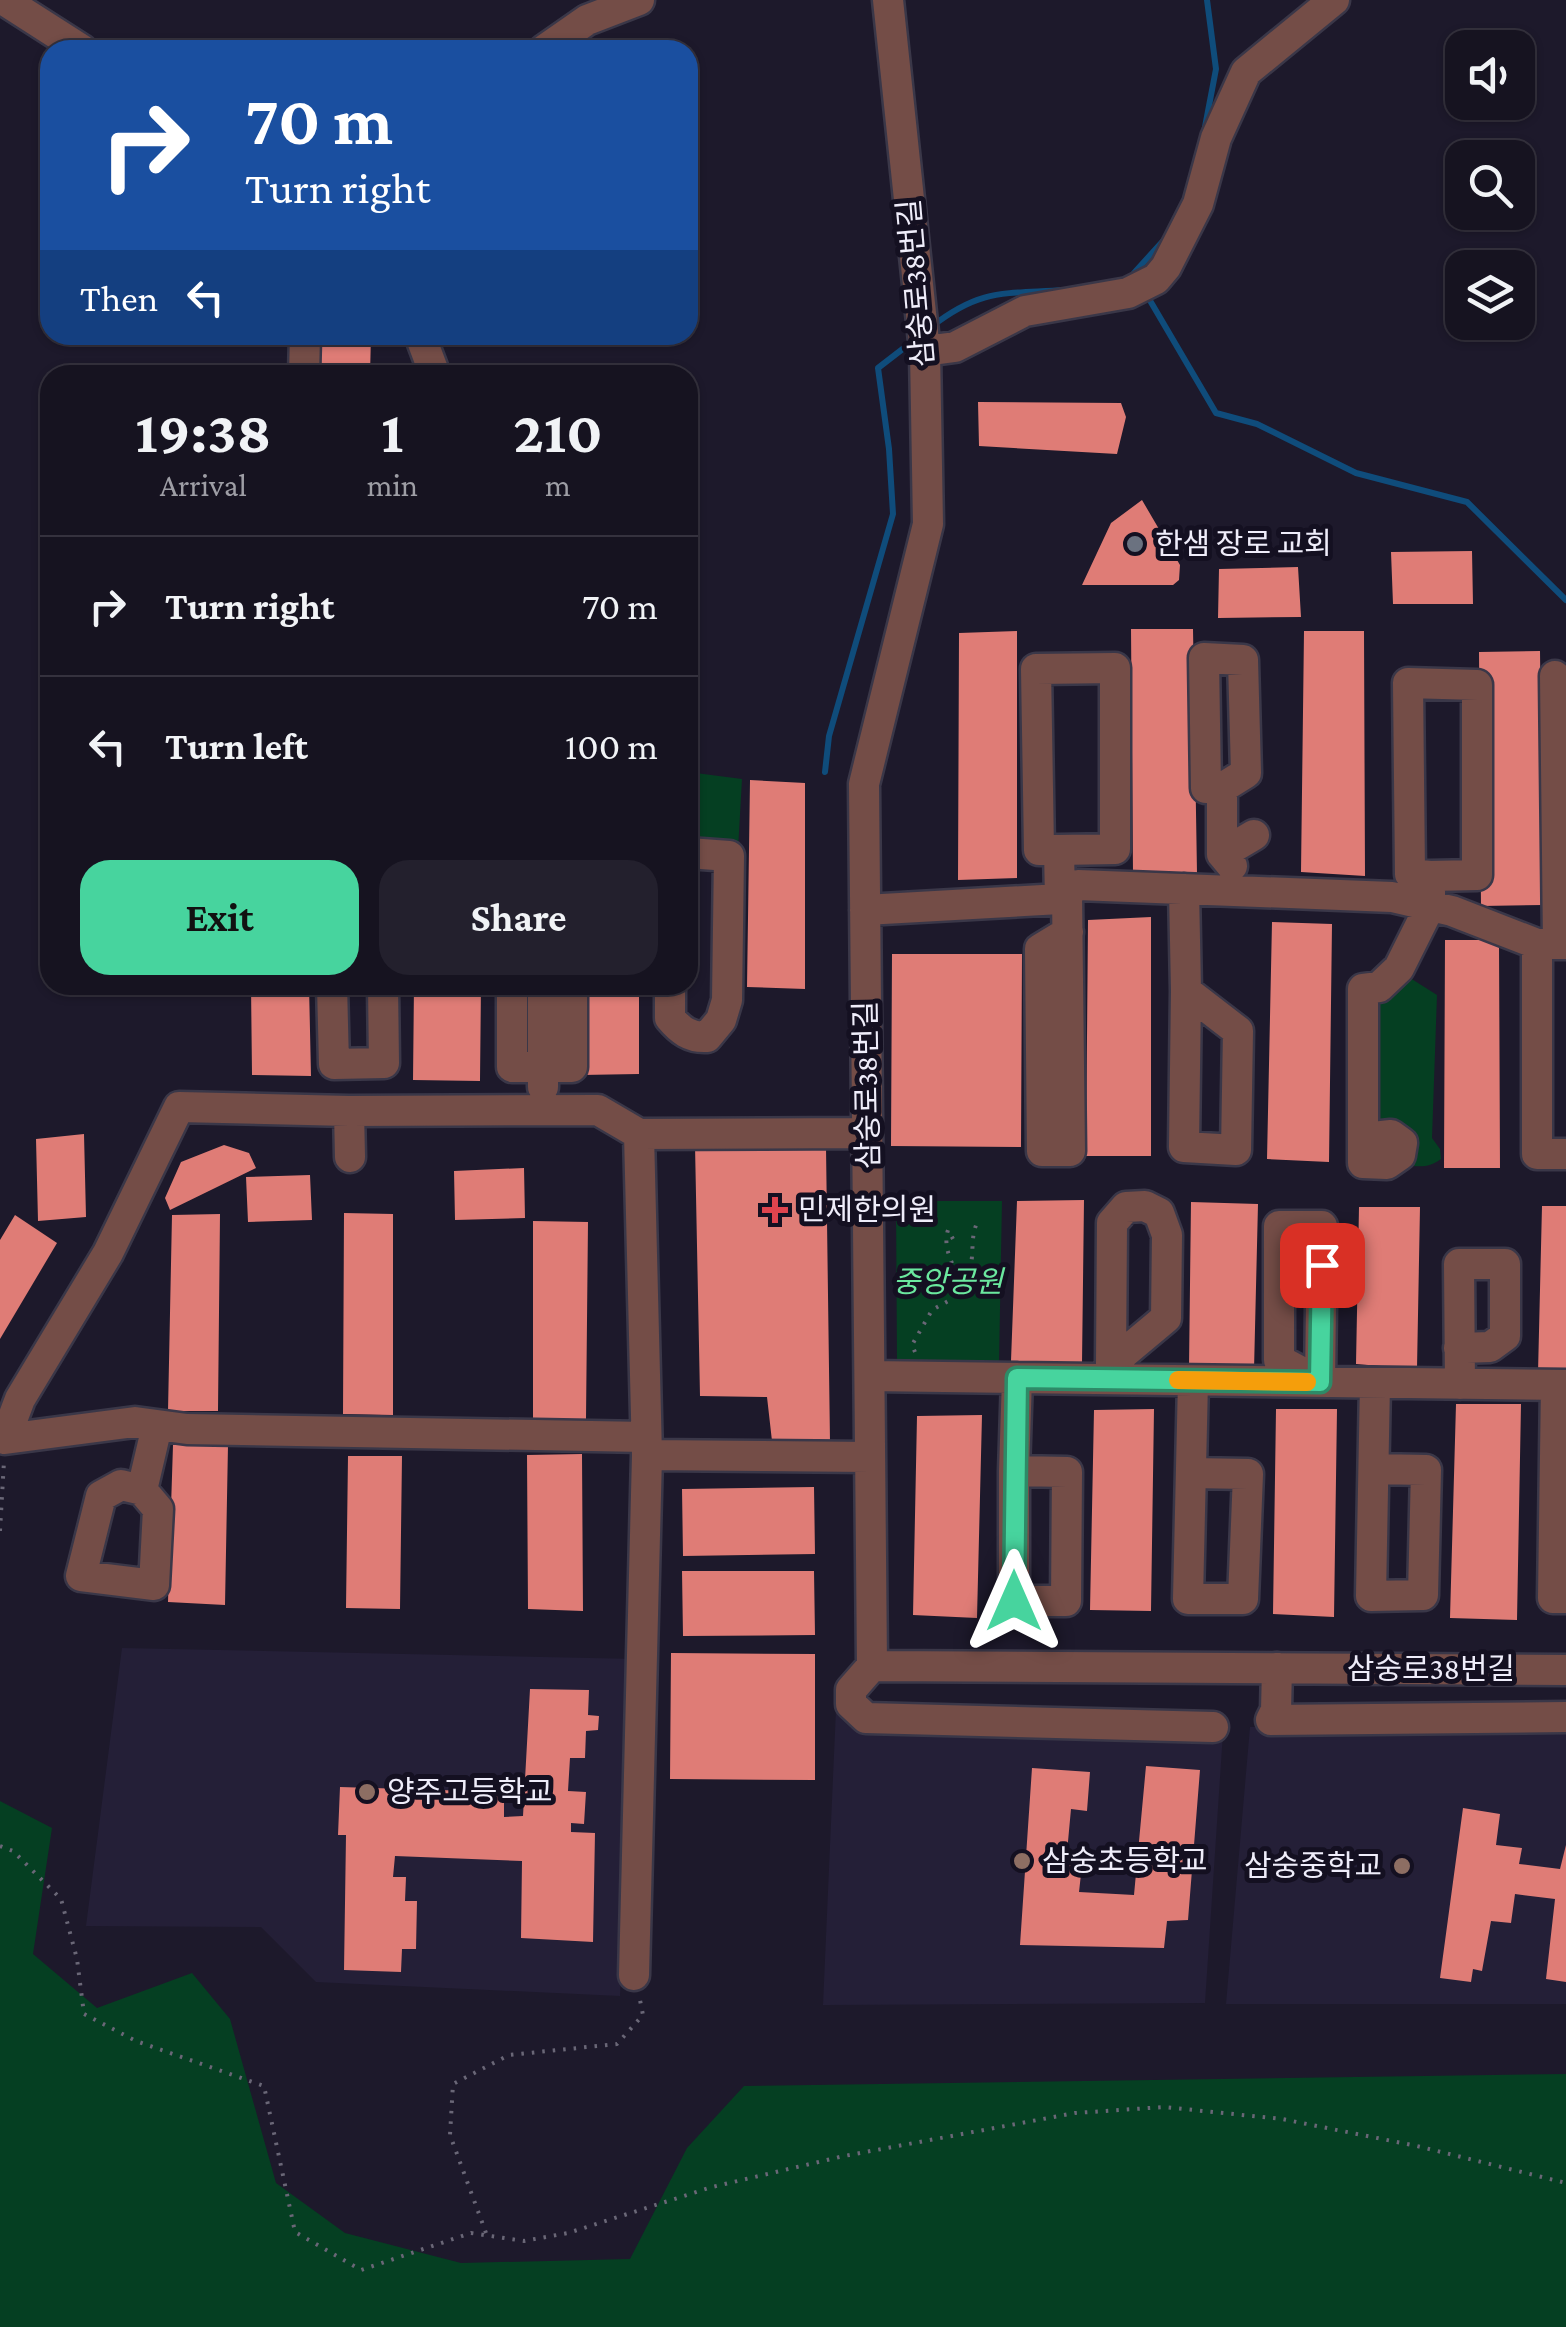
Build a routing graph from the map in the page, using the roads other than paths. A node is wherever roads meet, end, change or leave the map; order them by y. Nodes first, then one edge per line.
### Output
1 (4, 0) edge
2 (639, 0) edge
3 (888, 0) edge
4 (1334, 0) edge
5 (66, 40) edge
6 (558, 40) edge
7 (923, 339) junction
8 (1555, 676) dead end
9 (1222, 788) dead end
10 (1254, 835) dead end
11 (1060, 850) junction
12 (698, 854) edge
13 (1222, 854) junction
14 (1184, 889) junction
15 (1430, 891) junction
16 (1252, 892) junction
17 (1063, 896) junction
18 (865, 910) junction
19 (1068, 932) junction
20 (1554, 943) edge
21 (1186, 991) junction
22 (332, 995) edge
23 (384, 995) edge
24 (512, 995) edge
25 (543, 995) edge
26 (572, 995) edge
27 (670, 995) edge
28 (1551, 1011) edge
29 (543, 1067) junction
30 (544, 1110) junction
31 (349, 1111) junction
32 (867, 1133) junction
33 (639, 1134) junction
34 (1364, 1146) dead end
35 (1566, 1154) edge
36 (350, 1157) dead end
37 (1459, 1348) dead end
38 (870, 1376) junction
39 (1017, 1378) junction
40 (1193, 1381) junction
41 (1320, 1382) junction
42 (1375, 1383) junction
43 (1460, 1384) junction
44 (1561, 1385) edge
45 (157, 1426) junction
46 (2, 1439) edge
47 (646, 1446) junction
48 (870, 1457) junction
49 (1374, 1469) dead end
50 (1014, 1471) dead end
51 (1192, 1473) dead end
52 (1560, 1481) edge
53 (142, 1490) dead end
54 (1566, 1598) edge
55 (872, 1666) junction
56 (1277, 1668) junction
57 (1566, 1670) edge
58 (1566, 1717) edge
59 (1213, 1727) dead end
60 (634, 1975) road end

1 - 5 street
2 - 6 street
3 - 7 street, 삼숭로38번길
4 - 7 street
7 - 18 street, 삼숭로38번길
8 - 20 street
9 - 13 street
10 - 13 street
11 - 11 street
11 - 17 street
12 - 27 street
13 - 16 street
14 - 16 street
14 - 17 street
14 - 21 street
15 - 15 street
15 - 16 street
15 - 20 street
15 - 34 street
17 - 18 street
17 - 19 street
18 - 32 street, 삼숭로38번길
19 - 19 street
20 - 28 street
21 - 21 street
22 - 23 street
24 - 29 street
25 - 29 street
26 - 29 street
28 - 35 street
29 - 30 street
30 - 31 street
30 - 33 street
31 - 36 street
31 - 46 street
32 - 33 street
32 - 38 street, 삼숭로38번길
33 - 47 street
37 - 43 street
38 - 39 street
38 - 48 street, 삼숭로38번길
39 - 40 street
39 - 50 street
40 - 41 street
40 - 51 street
41 - 41 street
41 - 42 street
42 - 43 street
42 - 49 street
43 - 44 street
44 - 52 street
45 - 46 street
45 - 47 street
45 - 53 street
47 - 48 street
47 - 60 street
48 - 55 street, 삼숭로38번길
52 - 54 street
55 - 56 street, 삼숭로38번길
55 - 59 street
56 - 57 street, 삼숭로38번길
56 - 58 street

